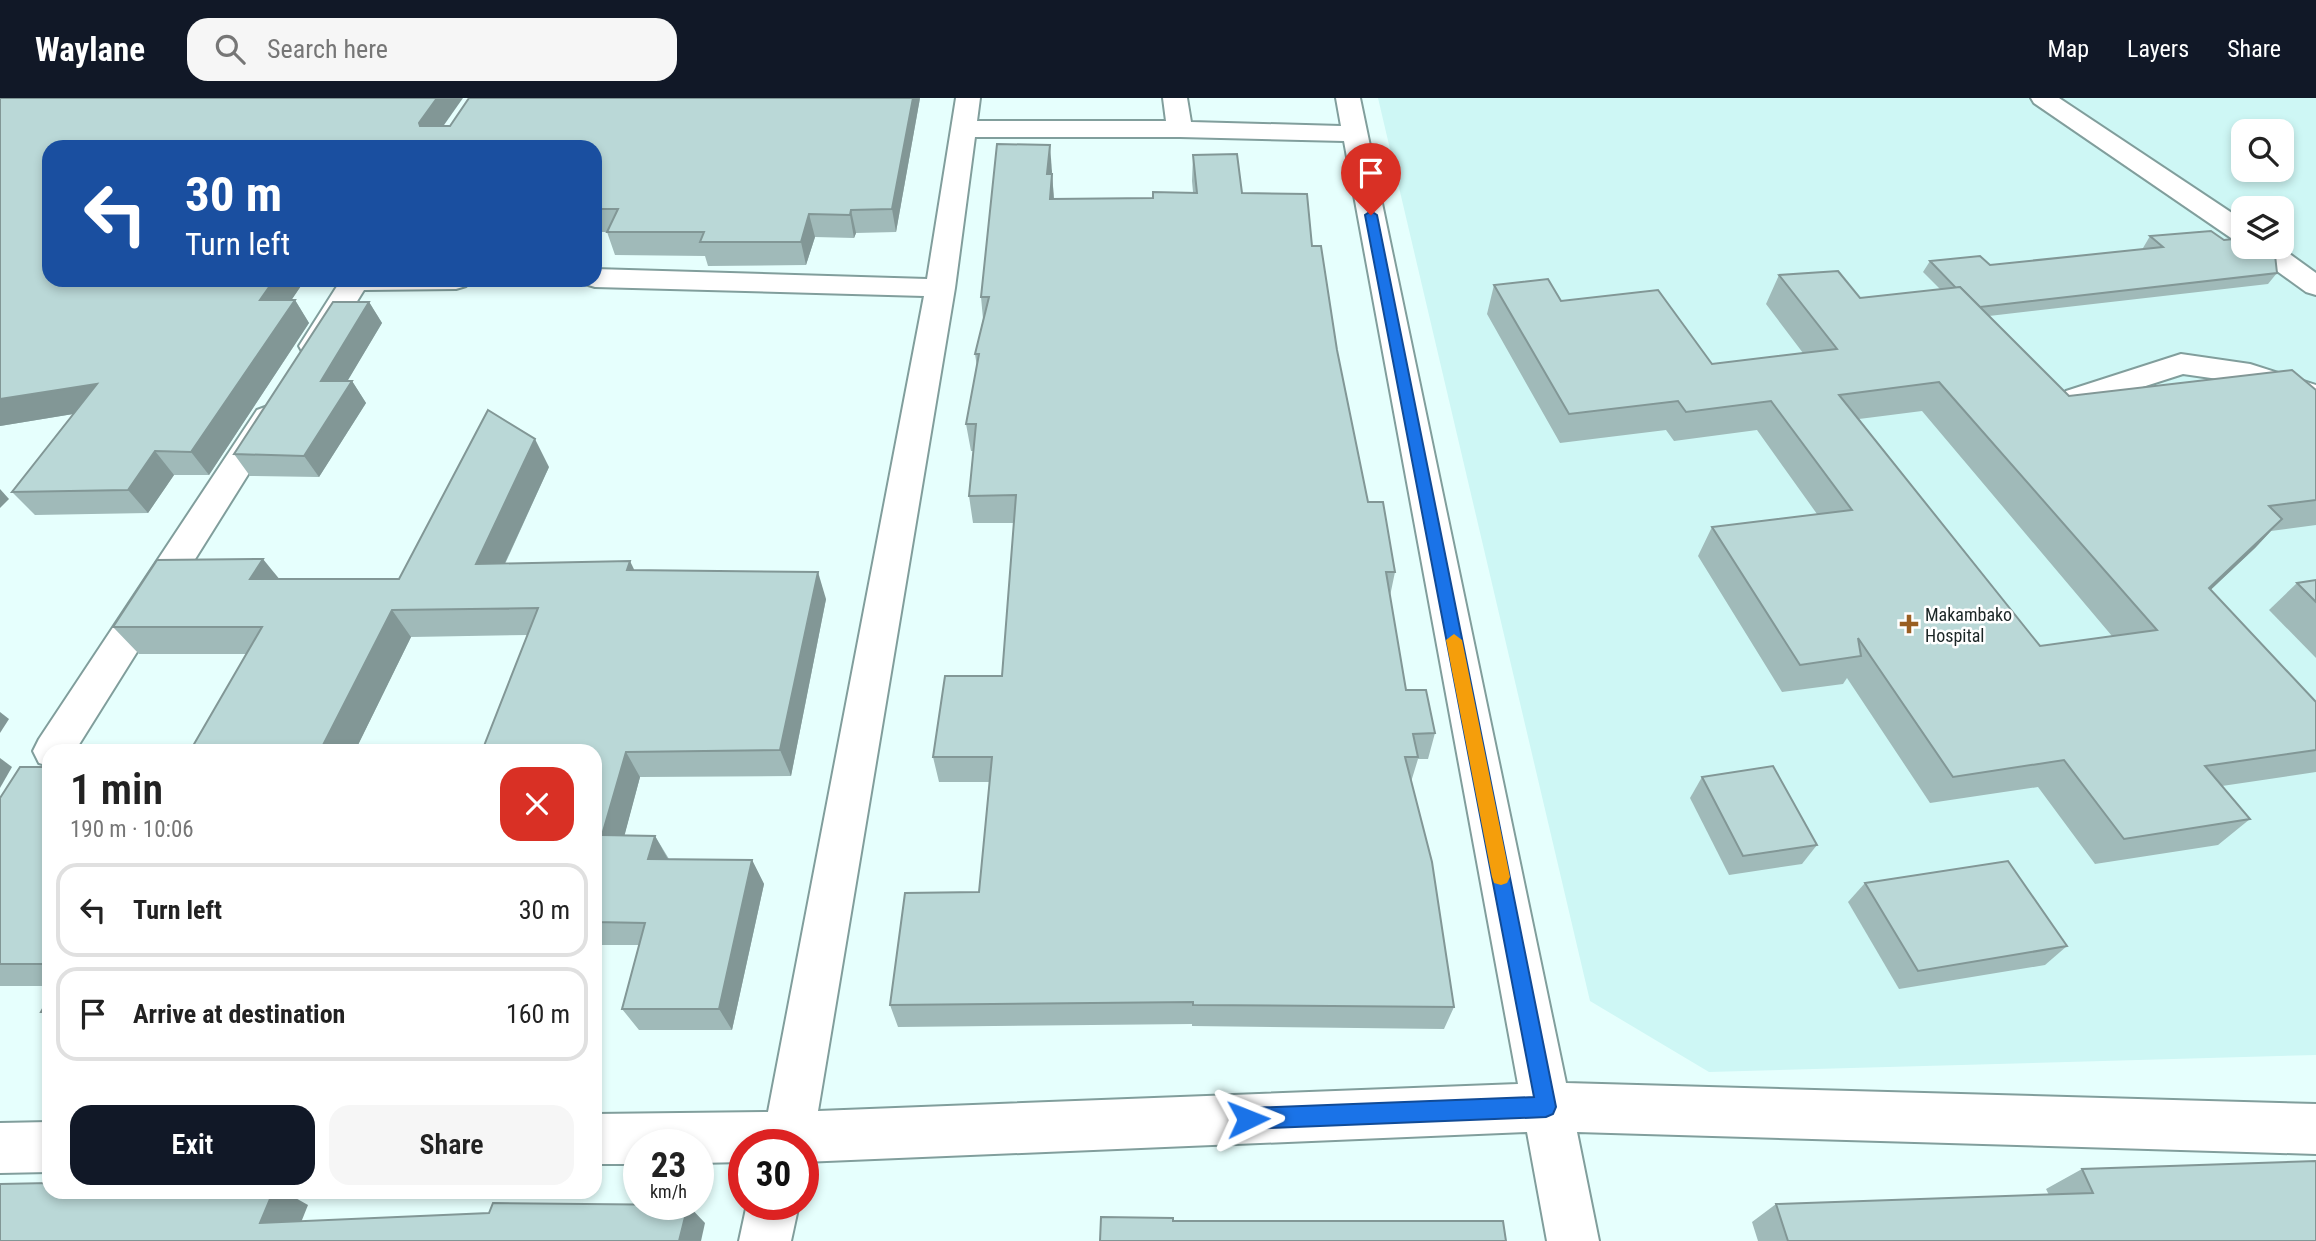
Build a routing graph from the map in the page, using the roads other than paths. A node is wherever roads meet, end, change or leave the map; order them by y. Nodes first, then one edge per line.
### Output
1 (1175, 98) edge
2 (2043, 98) edge
3 (965, 114) edge
4 (1352, 116) edge
5 (1180, 129) junction
6 (2231, 225) edge
7 (2279, 259) edge
8 (602, 278) edge
9 (2316, 286) edge
10 (352, 287) edge
11 (940, 288) junction
12 (2316, 396) edge
13 (2077, 398) edge
14 (58, 744) edge
15 (1546, 1107) junction
16 (790, 1129) edge
17 (2316, 1129) edge
18 (602, 1139) edge
19 (728, 1140) edge
20 (819, 1140) edge
21 (42, 1147) edge
22 (0, 1148) edge
23 (770, 1220) edge
24 (765, 1241) edge
25 (1573, 1241) edge

1 - 5 street
2 - 6 street
3 - 5 street
3 - 11 street
4 - 5 street
4 - 15 street
7 - 9 street
8 - 11 street
10 - 14 street
11 - 16 street
12 - 13 street
15 - 17 street
15 - 20 street
15 - 25 street
18 - 19 street
21 - 22 street
23 - 24 street

